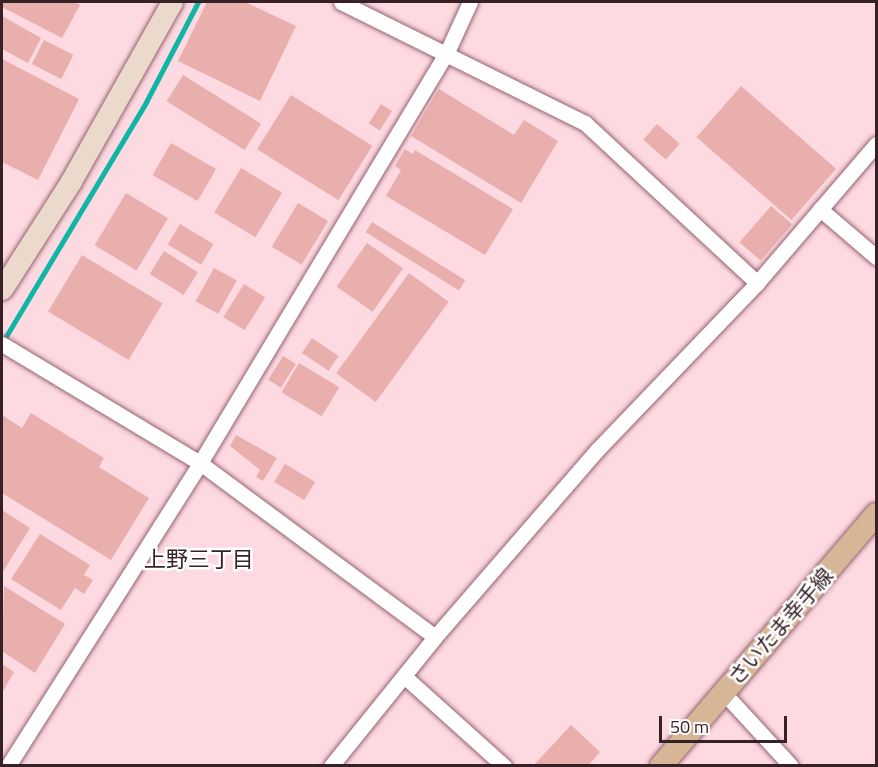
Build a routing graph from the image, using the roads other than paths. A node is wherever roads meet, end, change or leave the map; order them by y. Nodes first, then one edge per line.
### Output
1 (172, 2) edge
2 (341, 2) edge
3 (470, 2) edge
4 (447, 52) junction
5 (876, 144) edge
6 (820, 209) junction
7 (876, 257) edge
8 (757, 283) junction
9 (2, 289) edge
10 (2, 344) edge
11 (200, 463) junction
12 (876, 514) edge
13 (435, 637) junction
14 (404, 676) junction
15 (723, 692) junction
16 (8, 765) edge
17 (331, 765) edge
18 (504, 765) edge
19 (662, 765) edge
20 (791, 765) edge

1 - 9 street
2 - 4 street
3 - 4 street
4 - 8 street
4 - 11 street
5 - 6 street
6 - 7 street
6 - 8 street
8 - 13 street
10 - 11 street
11 - 13 street
11 - 16 street
12 - 15 main road, さいたま幸手線
13 - 14 street
14 - 17 street
14 - 18 street
15 - 19 main road, さいたま幸手線
15 - 20 street

